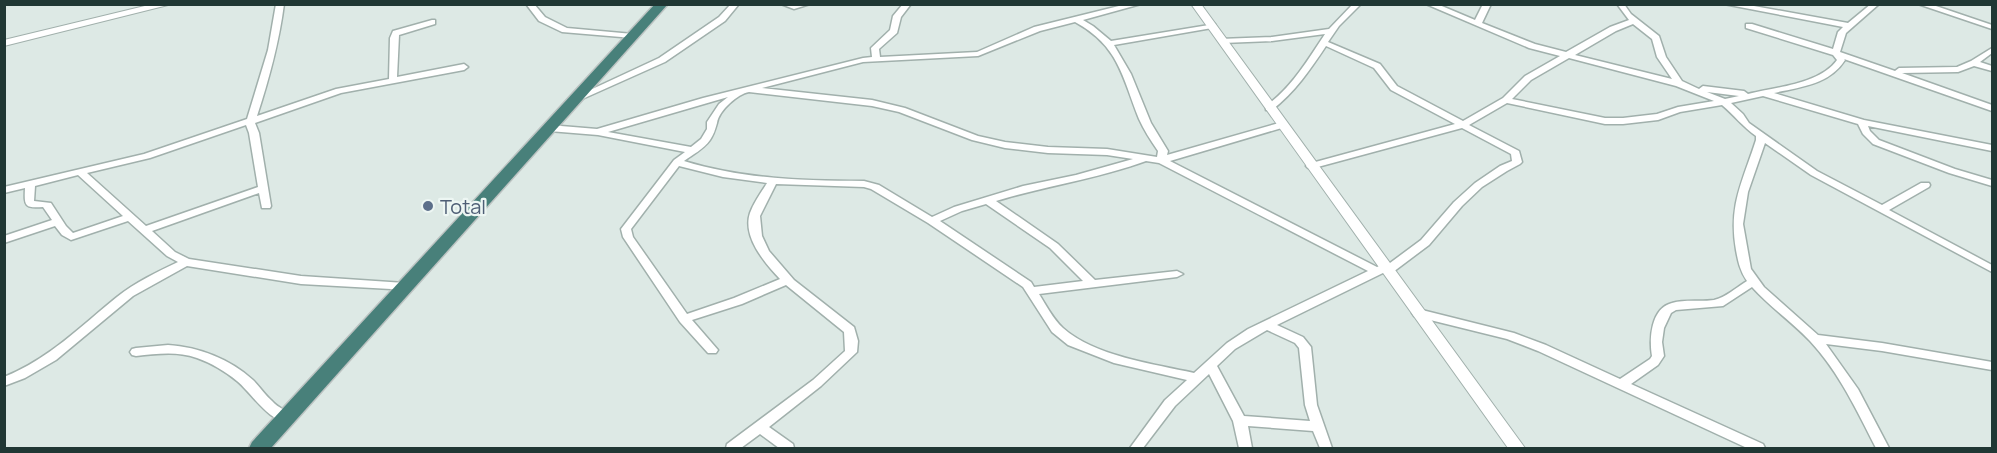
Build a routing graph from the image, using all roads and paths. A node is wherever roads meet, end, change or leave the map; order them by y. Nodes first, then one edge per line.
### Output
1 (166, 4) edge
2 (280, 4) edge
3 (529, 4) edge
4 (662, 4) edge
5 (736, 4) edge
6 (784, 4) edge
7 (807, 4) edge
8 (908, 4) edge
9 (1138, 4) edge
10 (1196, 4) edge
11 (1358, 4) edge
12 (1429, 4) edge
13 (1487, 4) edge
14 (1620, 4) edge
15 (1727, 4) edge
16 (1876, 4) edge
17 (1921, 4) edge
18 (1075, 18) junction
19 (1634, 21) junction
20 (432, 22) dead end
21 (1478, 24) junction
22 (1212, 26) junction
23 (1749, 26) dead end
24 (1850, 26) junction
25 (1992, 27) edge
26 (1332, 31) junction
27 (633, 36) junction
28 (1223, 41) junction
29 (4, 43) edge
30 (1112, 43) junction
31 (1325, 43) junction
32 (1992, 50) edge
33 (1836, 53) junction
34 (1566, 56) junction
35 (876, 58) junction
36 (1974, 63) junction
37 (464, 67) dead end
38 (1992, 69) edge
39 (1890, 71) junction
40 (393, 81) junction
41 (1678, 84) junction
42 (749, 89) junction
43 (739, 92) junction
44 (1759, 93) junction
45 (577, 98) junction
46 (712, 99) junction
47 (1506, 100) junction
48 (1724, 102) junction
49 (722, 106) junction
50 (1269, 108) junction
51 (1992, 108) edge
52 (1862, 122) junction
53 (250, 123) junction
54 (1282, 125) junction
55 (1462, 125) junction
56 (549, 128) junction
57 (597, 132) junction
58 (1760, 135) junction
59 (1992, 148) edge
60 (692, 150) junction
61 (1144, 158) junction
62 (1161, 160) junction
63 (677, 162) junction
64 (1311, 166) junction
65 (81, 173) junction
66 (772, 183) junction
67 (1992, 183) edge
68 (30, 185) junction
69 (1925, 185) dead end
70 (262, 189) junction
71 (4, 190) edge
72 (988, 200) junction
73 (266, 206) dead end
74 (1883, 209) junction
75 (130, 217) junction
76 (932, 221) junction
77 (56, 222) junction
78 (145, 230) junction
79 (4, 240) edge
80 (186, 262) junction
81 (1384, 269) junction
82 (1992, 269) edge
83 (1177, 274) dead end
84 (786, 280) junction
85 (1754, 281) junction
86 (1091, 283) junction
87 (405, 287) junction
88 (1032, 291) junction
89 (1418, 313) junction
90 (684, 319) junction
91 (1267, 325) junction
92 (1815, 339) junction
93 (712, 350) dead end
94 (135, 352) dead end
95 (1210, 365) junction
96 (1992, 366) edge
97 (1196, 378) junction
98 (4, 382) edge
99 (1620, 385) junction
100 (287, 418) junction
101 (1240, 421) junction
102 (1318, 426) junction
103 (760, 427) junction
104 (259, 448) edge
105 (732, 448) edge
106 (788, 448) edge
107 (1136, 448) edge
108 (1245, 448) edge
109 (1326, 448) edge
110 (1517, 448) edge
111 (1758, 448) edge
112 (1882, 448) edge

1 - 29 street
2 - 53 street
3 - 27 street
4 - 27 highway
5 - 45 street
6 - 7 street
8 - 35 street
9 - 18 street
10 - 22 street
11 - 26 street
12 - 21 street
13 - 21 street
14 - 19 street
15 - 24 street
16 - 24 street
17 - 25 street
18 - 30 street
18 - 35 street
19 - 34 street
19 - 41 street
20 - 40 street
21 - 34 street
22 - 28 street
22 - 30 street
23 - 33 street
24 - 33 street
26 - 28 street
26 - 31 street
27 - 45 highway
28 - 50 street
30 - 62 street
31 - 50 street
31 - 55 street
32 - 36 street
33 - 39 street
33 - 44 street
34 - 41 street
34 - 47 street
35 - 42 street
36 - 38 street
36 - 39 street
37 - 40 street
39 - 51 street
40 - 53 street
41 - 44 street
41 - 48 street
42 - 43 street
42 - 61 street
43 - 46 street
43 - 49 street
44 - 48 street
44 - 52 street
45 - 56 highway
46 - 49 street
46 - 57 street
47 - 48 street
47 - 55 street
48 - 58 street
49 - 60 street
50 - 54 street
52 - 59 street
52 - 67 street
53 - 65 street
53 - 70 street
54 - 62 street
54 - 64 street
55 - 64 street
55 - 81 street
56 - 57 street
56 - 87 highway
57 - 60 street
58 - 74 street
58 - 85 street
60 - 63 street
61 - 62 street
61 - 72 street
62 - 81 street
63 - 66 street
63 - 90 street
64 - 81 street
65 - 68 street
65 - 75 street
66 - 76 street
66 - 84 street
68 - 71 street
68 - 77 street
69 - 74 street
70 - 73 street
70 - 78 street
72 - 76 street
72 - 86 street
74 - 82 street
75 - 77 street
75 - 78 street
76 - 88 street
77 - 79 street
78 - 80 street
80 - 87 street
80 - 98 street
81 - 89 street
81 - 91 street
83 - 86 street
84 - 90 street
84 - 103 street
85 - 92 street
85 - 99 street
86 - 88 street
87 - 100 highway
88 - 97 street
89 - 99 street
89 - 110 street
90 - 93 street
91 - 95 street
91 - 102 street
92 - 96 street
92 - 112 street
94 - 100 street
95 - 97 street
95 - 101 street
97 - 107 street
99 - 111 street
100 - 104 highway
101 - 102 street
101 - 108 street
102 - 109 street
103 - 105 street
103 - 106 street

